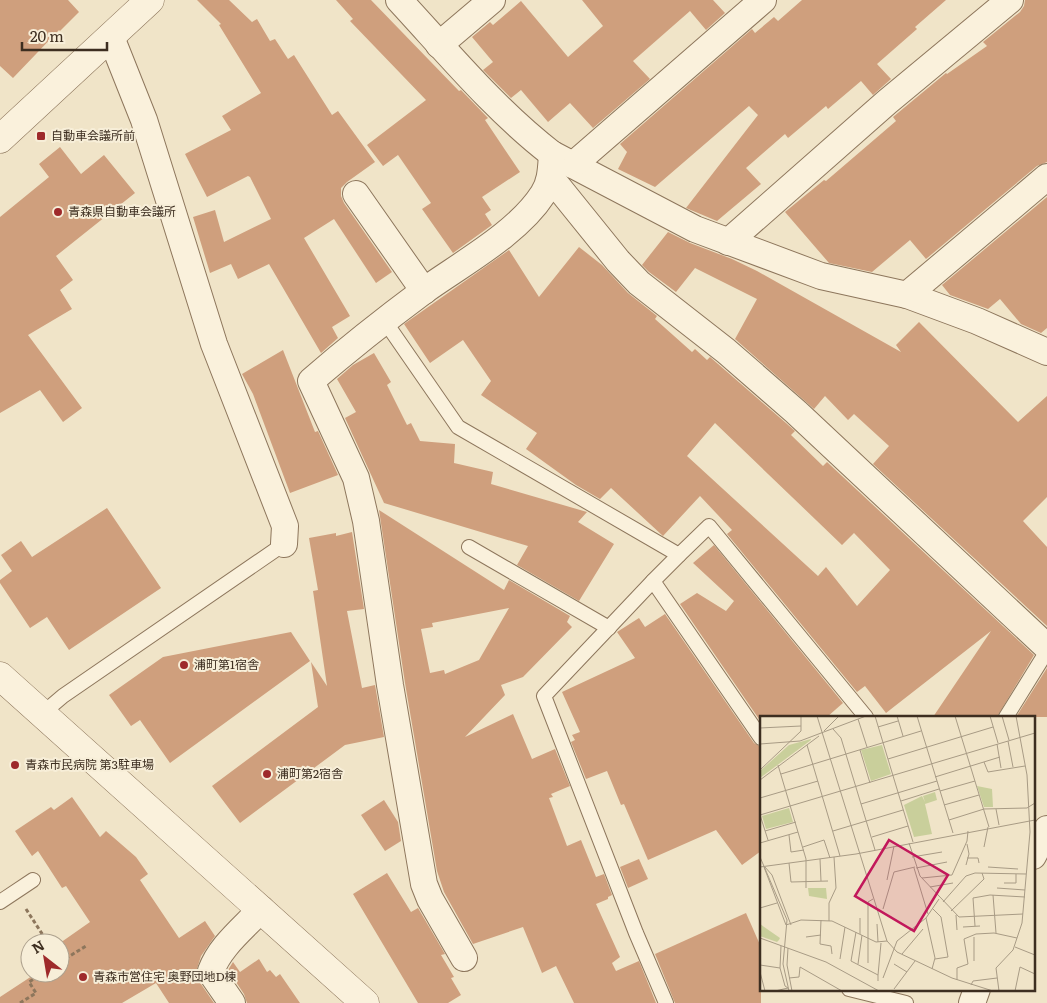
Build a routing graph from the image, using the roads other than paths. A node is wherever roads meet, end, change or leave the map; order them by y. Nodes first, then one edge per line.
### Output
1 (150, 0) edge
2 (399, 0) edge
3 (492, 0) edge
4 (763, 0) edge
5 (1010, 0) edge
6 (111, 36) junction
7 (439, 44) junction
8 (0, 139) edge
9 (559, 166) junction
10 (1047, 177) edge
11 (356, 194) dead end
12 (728, 242) junction
13 (424, 291) junction
14 (906, 295) junction
15 (384, 320) junction
16 (1045, 349) edge
17 (284, 544) joint
18 (469, 547) dead end
19 (679, 555) junction
20 (654, 581) junction
21 (609, 628) junction
22 (1047, 647) edge
23 (1047, 651) edge
24 (0, 676) edge
25 (43, 713) junction
26 (865, 716) edge
27 (1007, 716) edge
28 (760, 737) edge
29 (1047, 829) edge
30 (1034, 854) edge
31 (34, 880) dead end
32 (0, 902) edge
33 (261, 909) junction
34 (464, 958) dead end
35 (858, 990) edge
36 (977, 990) edge
37 (883, 993) edge
38 (232, 1003) edge
39 (364, 1003) edge
40 (666, 1003) edge
41 (906, 1003) edge
42 (972, 1003) edge

1 - 6 street
2 - 7 street
3 - 7 street
4 - 9 street
5 - 12 street
6 - 8 street
6 - 17 street
7 - 9 street
9 - 12 street
9 - 13 street
9 - 22 street
10 - 14 street
11 - 13 street
12 - 14 street
13 - 15 street
14 - 16 street
15 - 19 lane
15 - 34 street
17 - 25 lane
18 - 21 lane
19 - 20 lane
19 - 26 lane
20 - 21 lane
20 - 28 lane
21 - 40 lane
23 - 27 lane
24 - 25 street
25 - 33 street
29 - 30 street
31 - 32 lane
33 - 38 street
33 - 39 street
35 - 37 lane
36 - 42 street
37 - 41 lane

